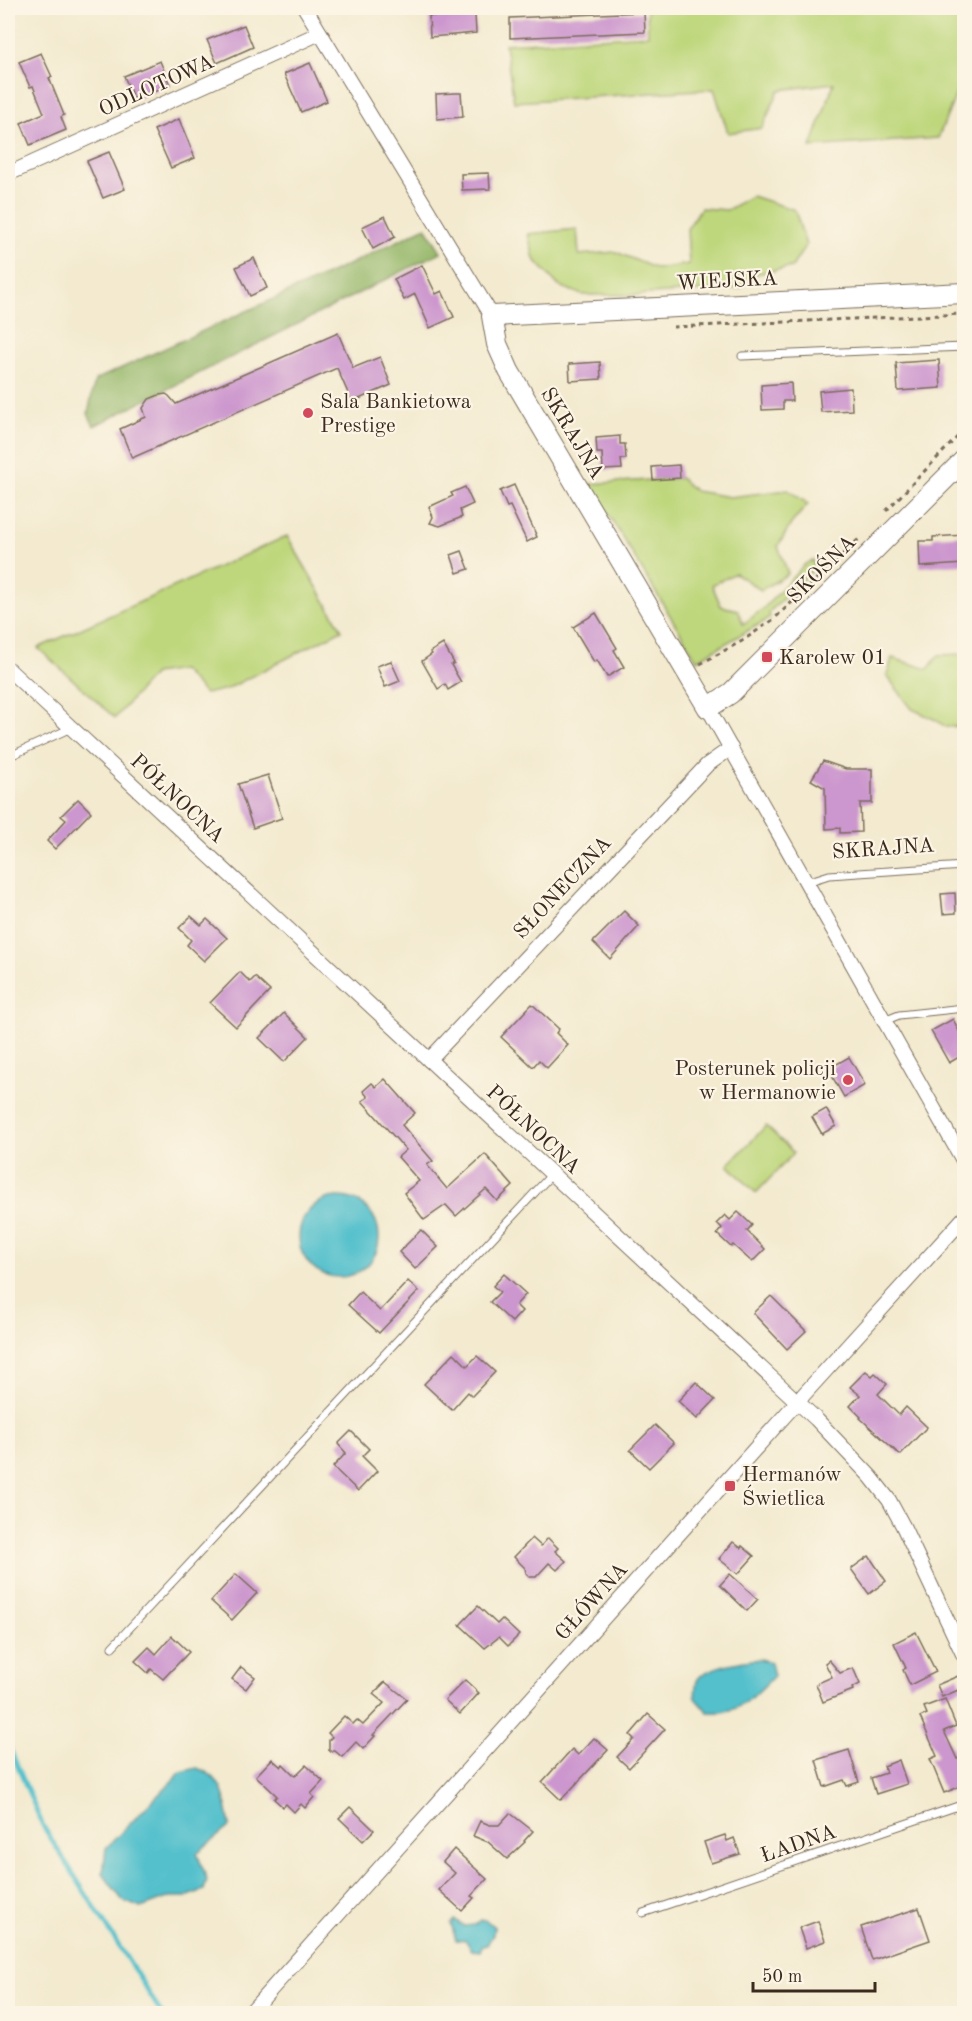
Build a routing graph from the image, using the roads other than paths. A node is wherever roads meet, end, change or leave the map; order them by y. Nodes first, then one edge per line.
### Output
1 (305, 8) edge
2 (320, 33) junction
3 (8, 174) edge
4 (964, 292) edge
5 (492, 316) junction
6 (964, 347) edge
7 (741, 356) dead end
8 (964, 460) edge
9 (12, 673) edge
10 (708, 708) junction
11 (71, 728) junction
12 (731, 748) junction
13 (8, 757) edge
14 (964, 866) edge
15 (806, 883) junction
16 (964, 1008) edge
17 (884, 1021) junction
18 (429, 1060) junction
19 (964, 1162) edge
20 (552, 1174) junction
21 (964, 1218) edge
22 (797, 1402) junction
23 (112, 1647) dead end
24 (964, 1656) edge
25 (964, 1804) edge
26 (643, 1913) dead end
27 (249, 2013) edge

1 - 2 street, SKRAJNA
2 - 3 street, ODLOTOWA
2 - 5 street, SKRAJNA
4 - 5 street, WIEJSKA
5 - 10 street, SKRAJNA
6 - 7 lane
8 - 10 street, SKOŚNA
9 - 11 street, PÓŁNOCNA
10 - 12 street, SKRAJNA
11 - 13 lane
11 - 18 street, PÓŁNOCNA
12 - 15 street, SKRAJNA
12 - 18 street, SŁONECZNA
14 - 15 lane, SKRAJNA
15 - 17 street, SKRAJNA
16 - 17 lane
17 - 19 street, SKRAJNA
18 - 20 street, PÓŁNOCNA
20 - 22 street, PÓŁNOCNA
20 - 23 lane
21 - 22 street, GŁÓWNA
22 - 24 street, PÓŁNOCNA
22 - 27 street, GŁÓWNA
25 - 26 lane, ŁADNA

